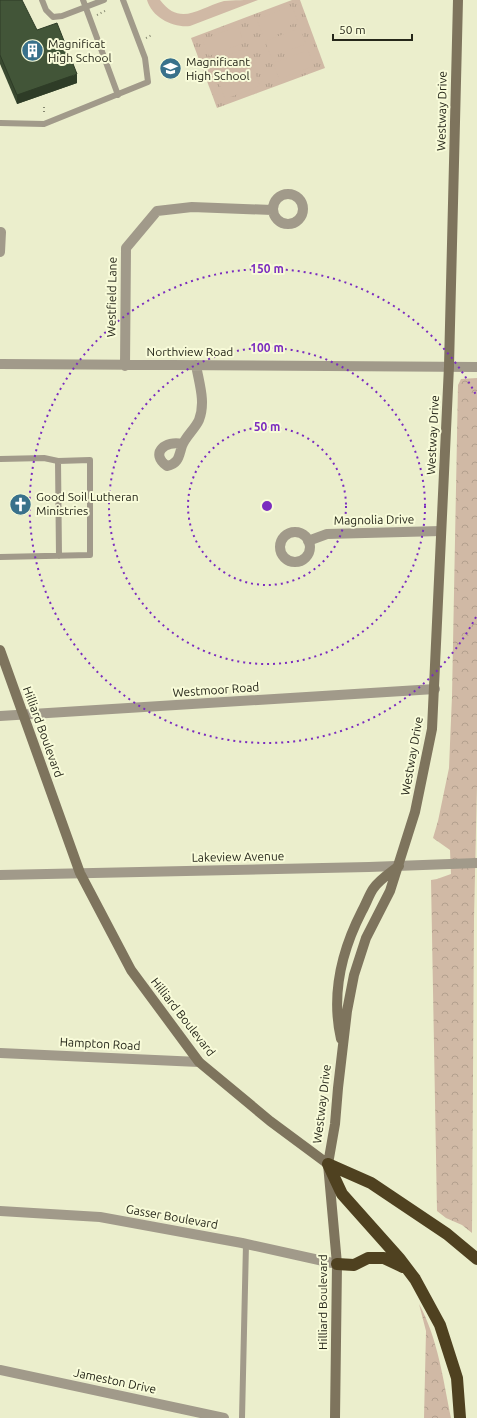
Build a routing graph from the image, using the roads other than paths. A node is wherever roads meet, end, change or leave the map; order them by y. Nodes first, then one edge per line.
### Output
1 (42, 0) edge
2 (84, 0) edge
3 (104, 0) edge
4 (123, 0) edge
5 (458, 0) edge
6 (86, 7) junction
7 (118, 95) junction
8 (0, 123) edge
9 (272, 210) dead end
10 (1, 232) edge
11 (0, 252) edge
12 (0, 364) edge
13 (196, 365) junction
14 (125, 366) junction
15 (449, 366) junction
16 (477, 367) edge
17 (182, 444) dead end
18 (0, 459) edge
19 (58, 461) junction
20 (441, 531) junction
21 (308, 540) dead end
22 (59, 556) junction
23 (0, 557) edge
24 (0, 650) edge
25 (434, 689) junction
26 (23, 715) junction
27 (0, 716) edge
28 (477, 863) edge
29 (399, 866) junction
30 (80, 873) junction
31 (0, 875) edge
32 (342, 1047) junction
33 (0, 1053) edge
34 (198, 1062) junction
35 (328, 1164) junction
36 (0, 1211) edge
37 (246, 1244) junction
38 (477, 1259) edge
39 (337, 1264) junction
40 (413, 1276) junction
41 (0, 1370) edge
42 (224, 1418) edge
43 (242, 1418) edge
44 (335, 1418) edge
45 (460, 1418) edge

1 - 6 lane
2 - 6 lane
3 - 6 lane
4 - 7 lane
5 - 15 main road, Westway Drive
6 - 7 lane
7 - 8 lane
9 - 14 street, Westfield Lane
10 - 11 street
12 - 14 street, Northview Road
13 - 14 street, Northview Road
13 - 15 street, Northview Road
13 - 17 street
15 - 16 street, Northview Road
15 - 20 main road, Westway Drive
18 - 19 lane
19 - 22 lane
19 - 22 lane
20 - 21 street, Magnolia Drive
20 - 25 main road, Westway Drive
22 - 23 lane
24 - 26 main road, Hilliard Boulevard
25 - 26 street, Westmoor Road
25 - 29 main road, Westway Drive
26 - 27 street, Westmoor Road
26 - 30 main road, Hilliard Boulevard
28 - 29 street, Lakeview Avenue
29 - 30 street, Lakeview Avenue
29 - 32 main road, Westway Drive
29 - 32 main road, Westway Drive
30 - 31 street, Lakeview Avenue
30 - 34 main road, Hilliard Boulevard
32 - 35 main road, Westway Drive
33 - 34 street, Hampton Road
34 - 35 main road, Hilliard Boulevard
35 - 38 highway
35 - 39 main road, Hilliard Boulevard
35 - 40 highway
36 - 37 street, Gasser Boulevard
37 - 39 street, Gasser Boulevard
37 - 43 lane
39 - 40 highway
39 - 44 main road, Hilliard Boulevard
40 - 45 highway
41 - 42 street, Jameston Drive

